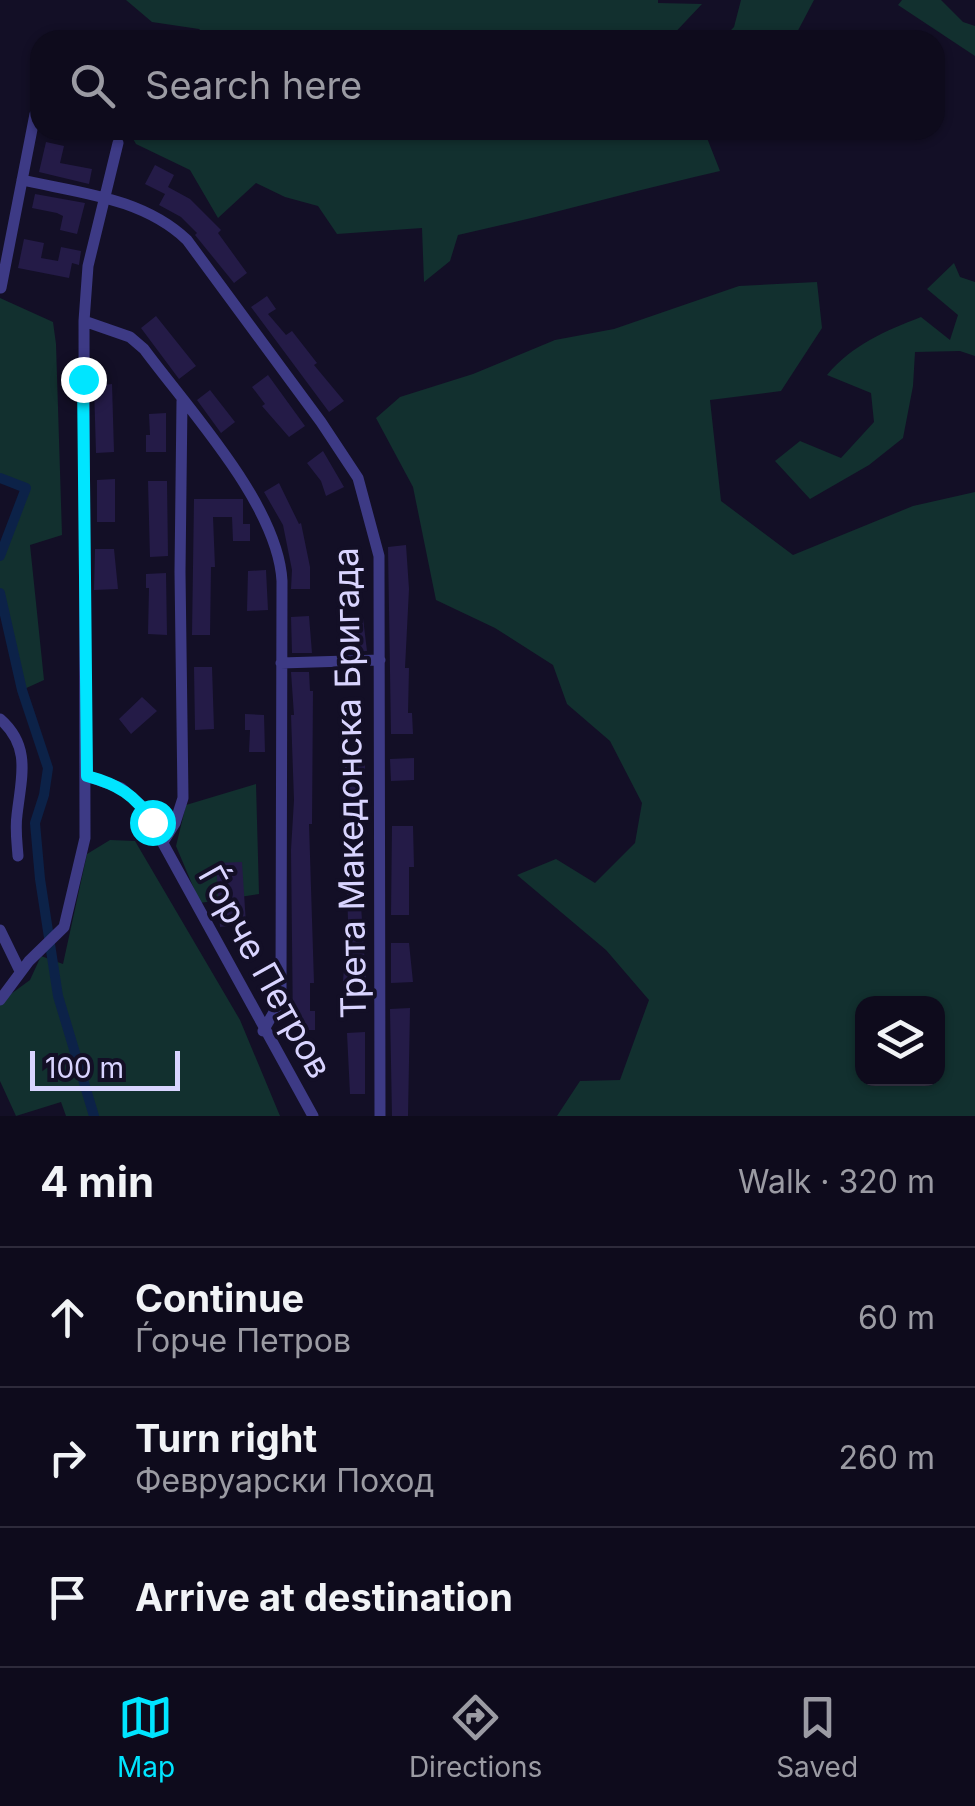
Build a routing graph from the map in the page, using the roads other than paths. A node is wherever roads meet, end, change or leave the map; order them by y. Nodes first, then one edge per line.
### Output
1 (30, 139) edge
2 (118, 143) dead end
3 (22, 180) junction
4 (105, 199) junction
5 (1, 288) edge
6 (84, 321) junction
7 (182, 401) junction
8 (380, 660) junction
9 (280, 663) junction
10 (0, 719) edge
11 (87, 776) junction
12 (164, 842) junction
13 (18, 856) dead end
14 (0, 930) edge
15 (20, 972) junction
16 (0, 1000) edge
17 (263, 1031) junction
18 (312, 1116) edge
19 (380, 1116) edge

1 - 3 street
2 - 4 street
3 - 4 street, Трета Македонска Бригада
3 - 5 street
4 - 6 street
4 - 8 street, Трета Македонска Бригада
6 - 7 street
6 - 11 street
7 - 9 street
7 - 12 street
8 - 9 street
8 - 19 street, Трета Македонска Бригада
9 - 17 street
10 - 13 street
11 - 12 street, Ѓорче Петров
11 - 15 street
12 - 17 street, Ѓорче Петров
14 - 15 street
15 - 16 street
17 - 18 street, Ѓорче Петров

